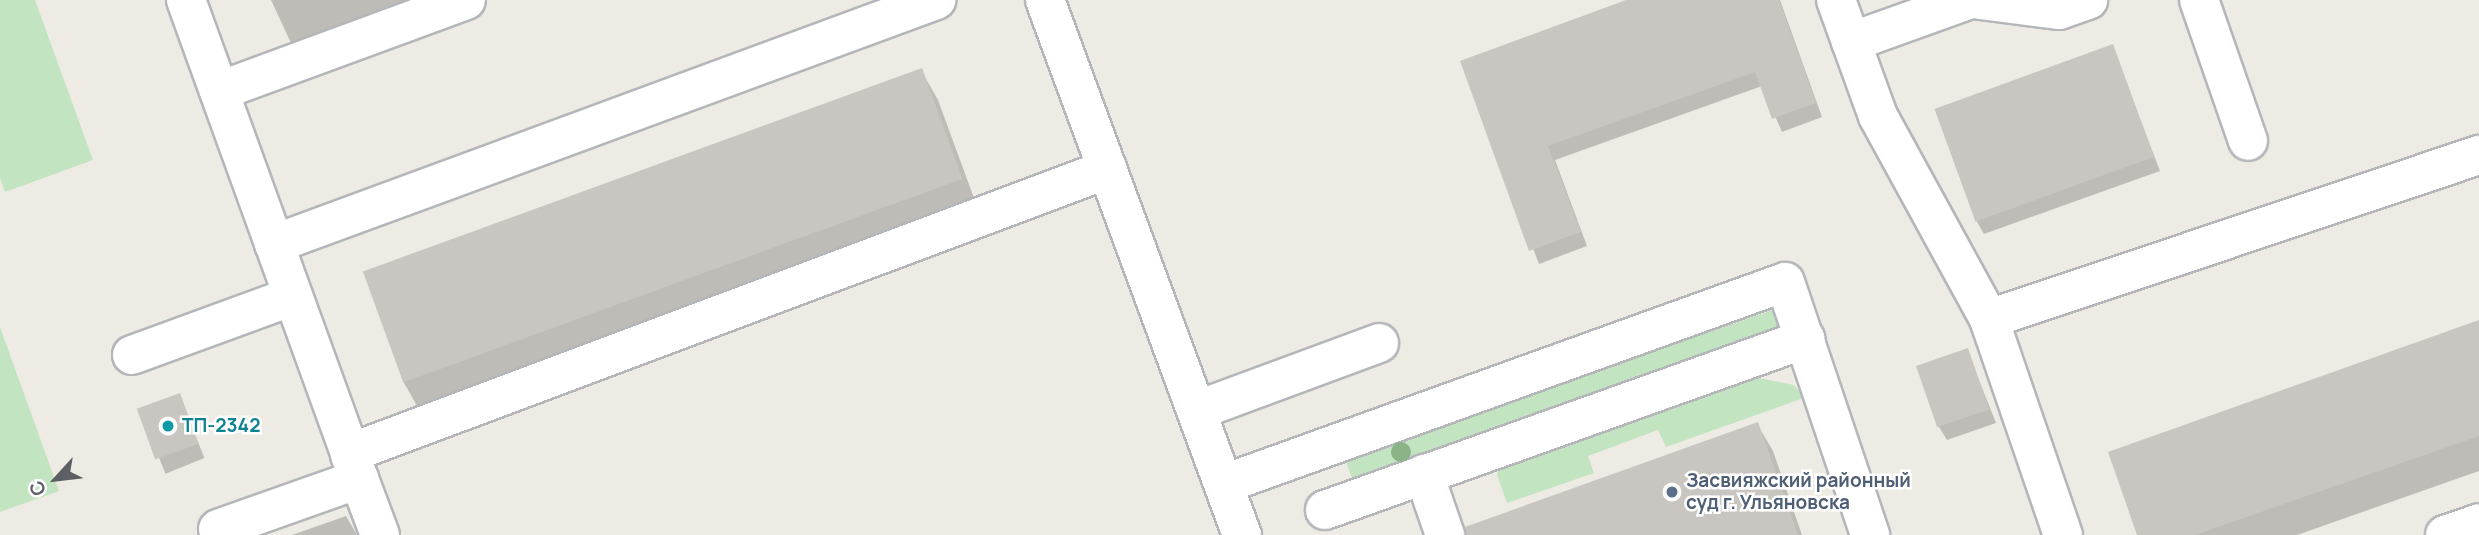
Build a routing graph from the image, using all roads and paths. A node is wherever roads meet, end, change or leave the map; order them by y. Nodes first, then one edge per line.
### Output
1 (186, 0) edge
2 (466, 0) edge
3 (936, 0) edge
4 (1836, 0) edge
5 (1968, 0) edge
6 (1980, 0) edge
7 (2088, 0) edge
8 (2199, 0) edge
9 (1053, 2) edge
10 (1851, 42) junction
11 (219, 91) junction
12 (2248, 141) dead end
13 (2479, 155) edge
14 (1108, 169) junction
15 (274, 244) junction
16 (293, 296) junction
17 (1989, 319) junction
18 (1805, 339) junction
19 (1379, 344) dead end
20 (132, 355) dead end
21 (1198, 410) junction
22 (1306, 455) junction
23 (354, 466) junction
24 (1424, 474) junction
25 (1224, 484) junction
26 (1330, 522) edge
27 (2479, 523) edge
28 (218, 529) dead end
29 (380, 535) edge
30 (1242, 535) edge
31 (1445, 535) edge
32 (1870, 535) edge
33 (2063, 535) edge
34 (2445, 535) edge

1 - 11 lane
2 - 11 lane
3 - 15 lane
4 - 10 lane
5 - 10 lane
6 - 7 lane
8 - 12 lane
9 - 14 lane
10 - 17 lane
11 - 15 lane
13 - 17 lane
14 - 21 lane
14 - 23 lane
15 - 16 lane
16 - 20 lane
16 - 23 lane
17 - 33 lane
18 - 22 lane
18 - 24 lane
18 - 32 lane
19 - 21 lane
21 - 25 lane
22 - 25 lane
22 - 26 lane
23 - 28 lane
23 - 29 lane
24 - 26 lane
24 - 31 lane
25 - 30 lane
27 - 34 lane

